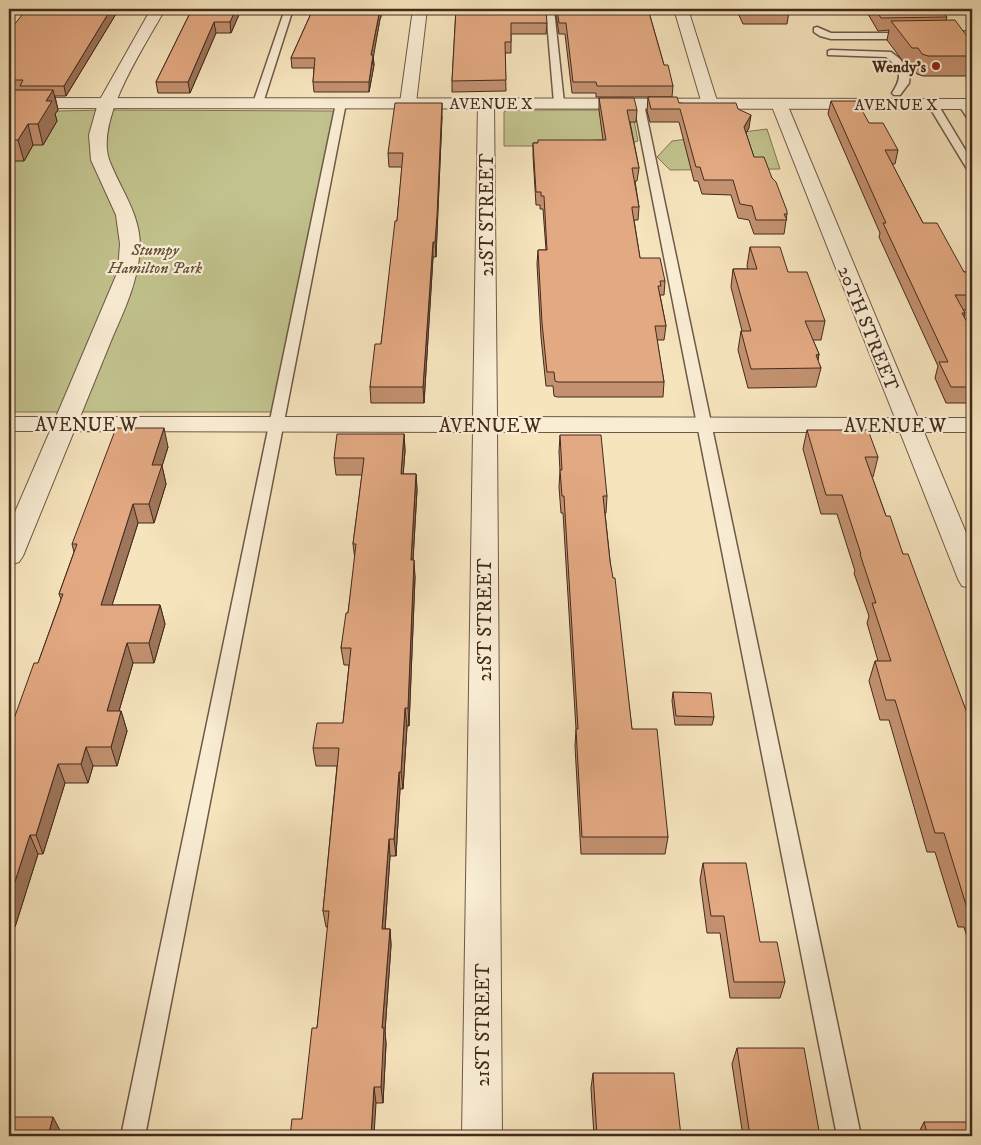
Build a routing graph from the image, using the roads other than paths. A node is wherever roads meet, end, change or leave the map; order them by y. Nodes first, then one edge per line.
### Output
1 (158, 9) edge
2 (289, 9) edge
3 (420, 9) edge
4 (550, 9) edge
5 (681, 9) edge
6 (817, 30) dead end
7 (972, 34) edge
8 (918, 36) edge
9 (938, 36) edge
10 (831, 53) dead end
11 (897, 93) dead end
12 (9, 103) edge
13 (106, 104) junction
14 (258, 104) junction
15 (341, 104) junction
16 (408, 104) junction
17 (486, 104) junction
18 (560, 104) junction
19 (639, 104) junction
20 (710, 104) junction
21 (778, 104) junction
22 (932, 104) junction
23 (968, 104) edge
24 (972, 117) edge
25 (972, 169) edge
26 (9, 424) edge
27 (64, 424) junction
28 (276, 424) junction
29 (485, 425) junction
30 (703, 425) junction
31 (909, 425) junction
32 (972, 425) edge
33 (9, 556) edge
34 (972, 579) edge
35 (133, 1136) edge
36 (482, 1136) edge
37 (849, 1136) edge

1 - 13 street
2 - 14 lane
3 - 16 street
4 - 18 lane
5 - 20 street
6 - 8 lane
7 - 9 lane
10 - 11 lane
12 - 13 street, AVENUE X
13 - 14 street, AVENUE X
13 - 27 street
14 - 15 street, AVENUE X
15 - 16 street, AVENUE X
15 - 28 lane
16 - 17 street, AVENUE X
17 - 18 street, AVENUE X
17 - 29 street, 21ST STREET
18 - 19 street, AVENUE X
19 - 20 street, AVENUE X
19 - 30 lane
20 - 21 street, AVENUE X
21 - 22 street, AVENUE X
21 - 31 street, 20TH STREET
22 - 23 street, AVENUE X
22 - 25 lane
23 - 24 lane
26 - 27 street, AVENUE W
27 - 28 street, AVENUE W
27 - 33 street
28 - 29 street, AVENUE W
28 - 35 lane
29 - 30 street, AVENUE W
29 - 36 street, 21ST STREET
30 - 31 street, AVENUE W
30 - 37 lane
31 - 32 street, AVENUE W
31 - 34 street, 20TH STREET

